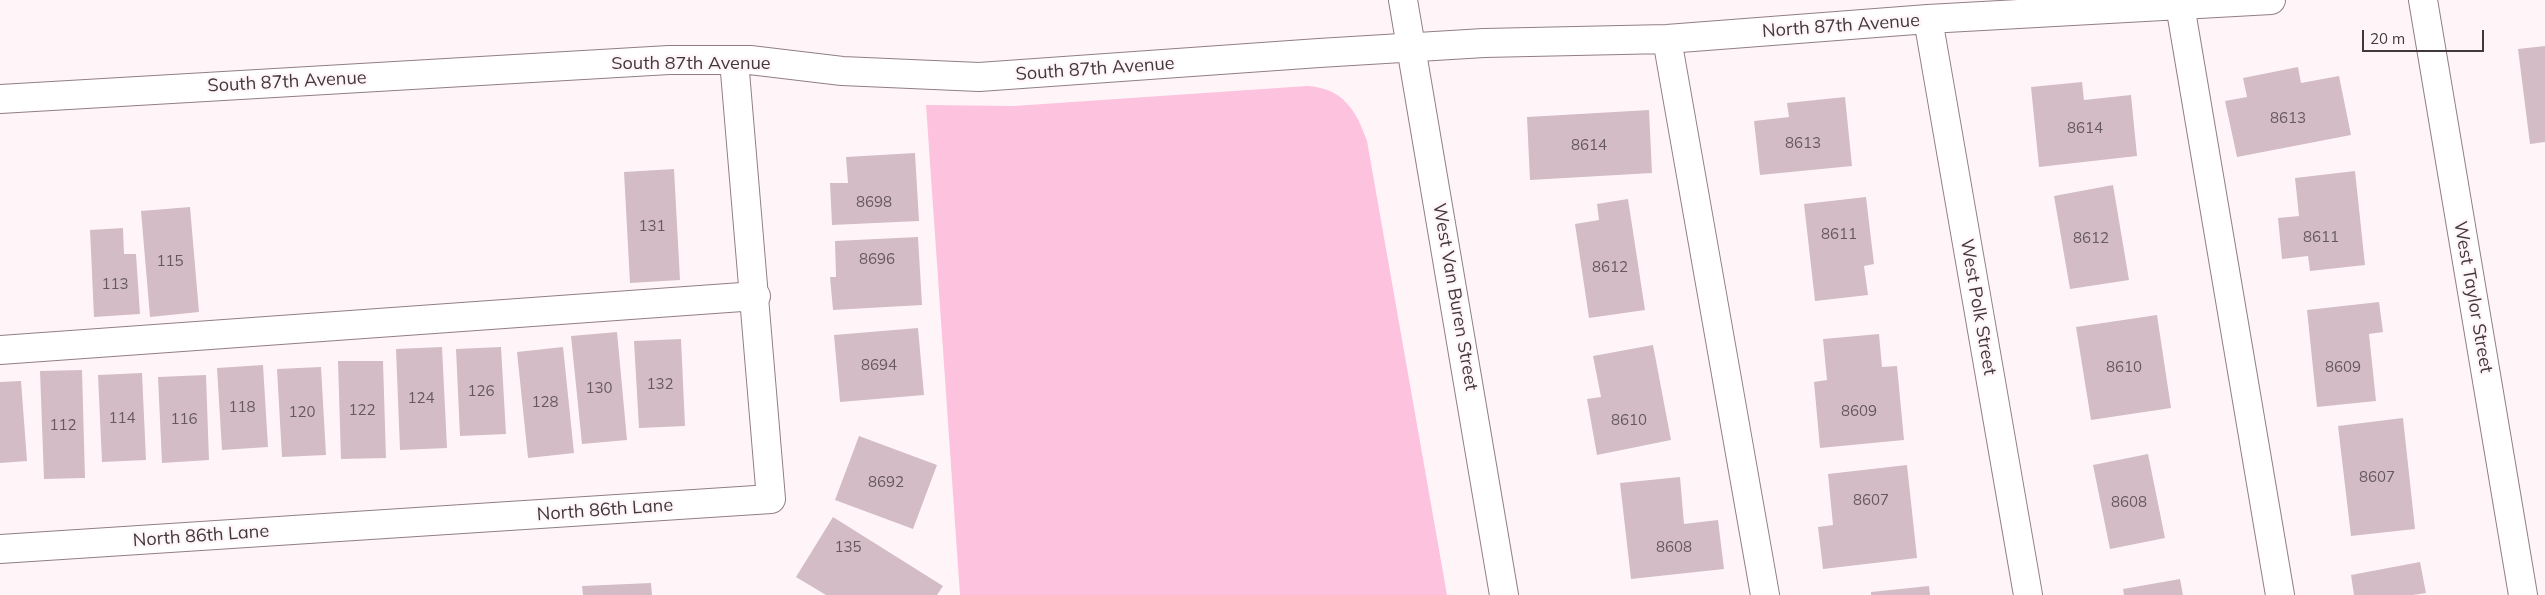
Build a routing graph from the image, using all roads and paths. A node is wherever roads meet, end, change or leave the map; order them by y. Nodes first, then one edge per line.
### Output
1 (1404, 0) edge
2 (2271, 0) edge
3 (2423, 0) edge
4 (2180, 5) junction
5 (1928, 20) junction
6 (1667, 40) junction
7 (1411, 48) junction
8 (734, 60) junction
9 (0, 99) edge
10 (756, 296) junction
11 (0, 350) edge
12 (0, 549) edge
13 (1504, 595) edge
14 (1765, 595) edge
15 (2028, 595) edge
16 (2280, 595) edge
17 (2523, 595) edge

1 - 7 street, West Van Buren Street
2 - 4 street, North 87th Avenue
3 - 17 street, West Taylor Street
4 - 5 street, North 87th Avenue
4 - 16 street
5 - 6 street, North 87th Avenue
5 - 15 street, West Polk Street
6 - 7 street, North 87th Avenue
6 - 14 street
7 - 8 street, South 87th Avenue
7 - 13 street, West Van Buren Street
8 - 9 street, South 87th Avenue
8 - 10 street, North 86th Lane
10 - 11 street
10 - 12 street, North 86th Lane

